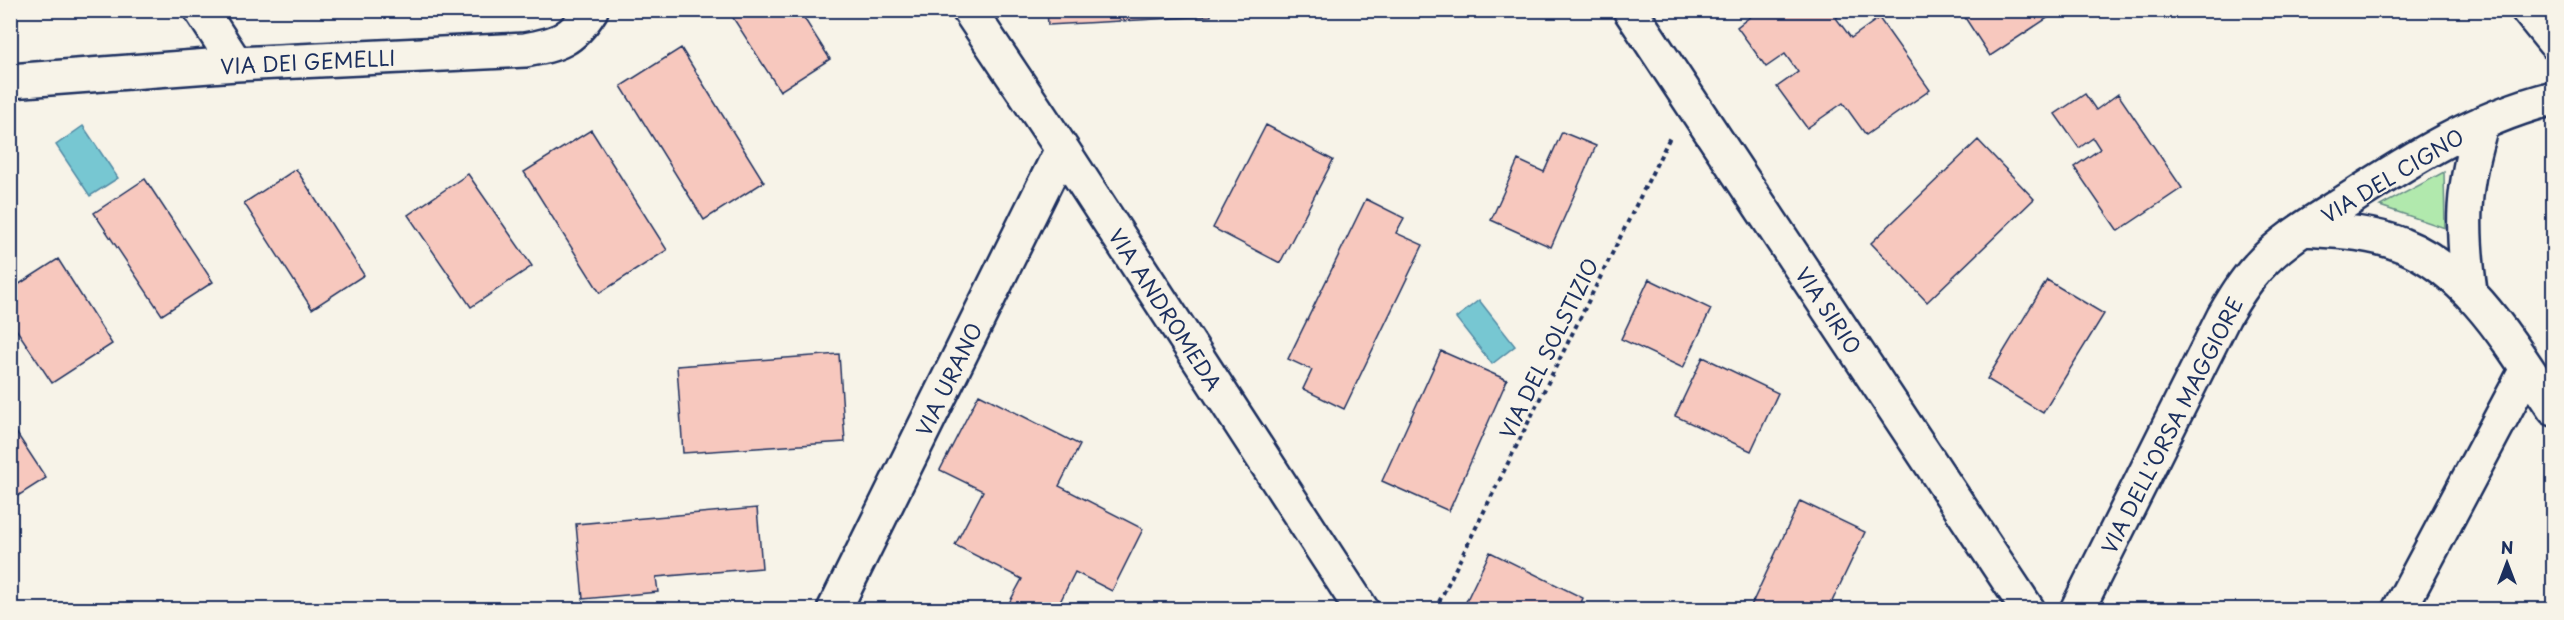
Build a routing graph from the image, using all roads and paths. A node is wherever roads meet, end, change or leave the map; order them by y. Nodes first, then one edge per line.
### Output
1 (201, 10) edge
2 (591, 10) edge
3 (969, 10) edge
4 (1629, 10) edge
5 (2528, 10) edge
6 (2553, 42) edge
7 (236, 64) junction
8 (10, 81) edge
9 (2553, 98) edge
10 (1688, 99) junction
11 (2482, 123) junction
12 (1062, 148) junction
13 (2303, 229) junction
14 (2470, 291) junction
15 (2527, 369) junction
16 (2553, 409) edge
17 (834, 609) edge
18 (1362, 609) edge
19 (1436, 609) edge
20 (2028, 609) edge
21 (2077, 609) edge
22 (2399, 609) edge

1 - 7 street
2 - 7 street, VIA DEI GEMELLI
3 - 12 street, VIA ANDROMEDA
4 - 10 street, VIA SIRIO
5 - 6 street
7 - 8 street, VIA DEI GEMELLI
9 - 11 street, VIA DEL CIGNO
10 - 19 path, VIA DEL SOLSTIZIO
10 - 20 street, VIA SIRIO
11 - 13 street, VIA DEL CIGNO
11 - 14 street, VIA DEL CIGNO
12 - 17 street, VIA URANO
12 - 18 street, VIA ANDROMEDA
13 - 14 street
13 - 21 street, VIA DELL'ORSA MAGGIORE
14 - 15 street
15 - 16 street
15 - 22 street

